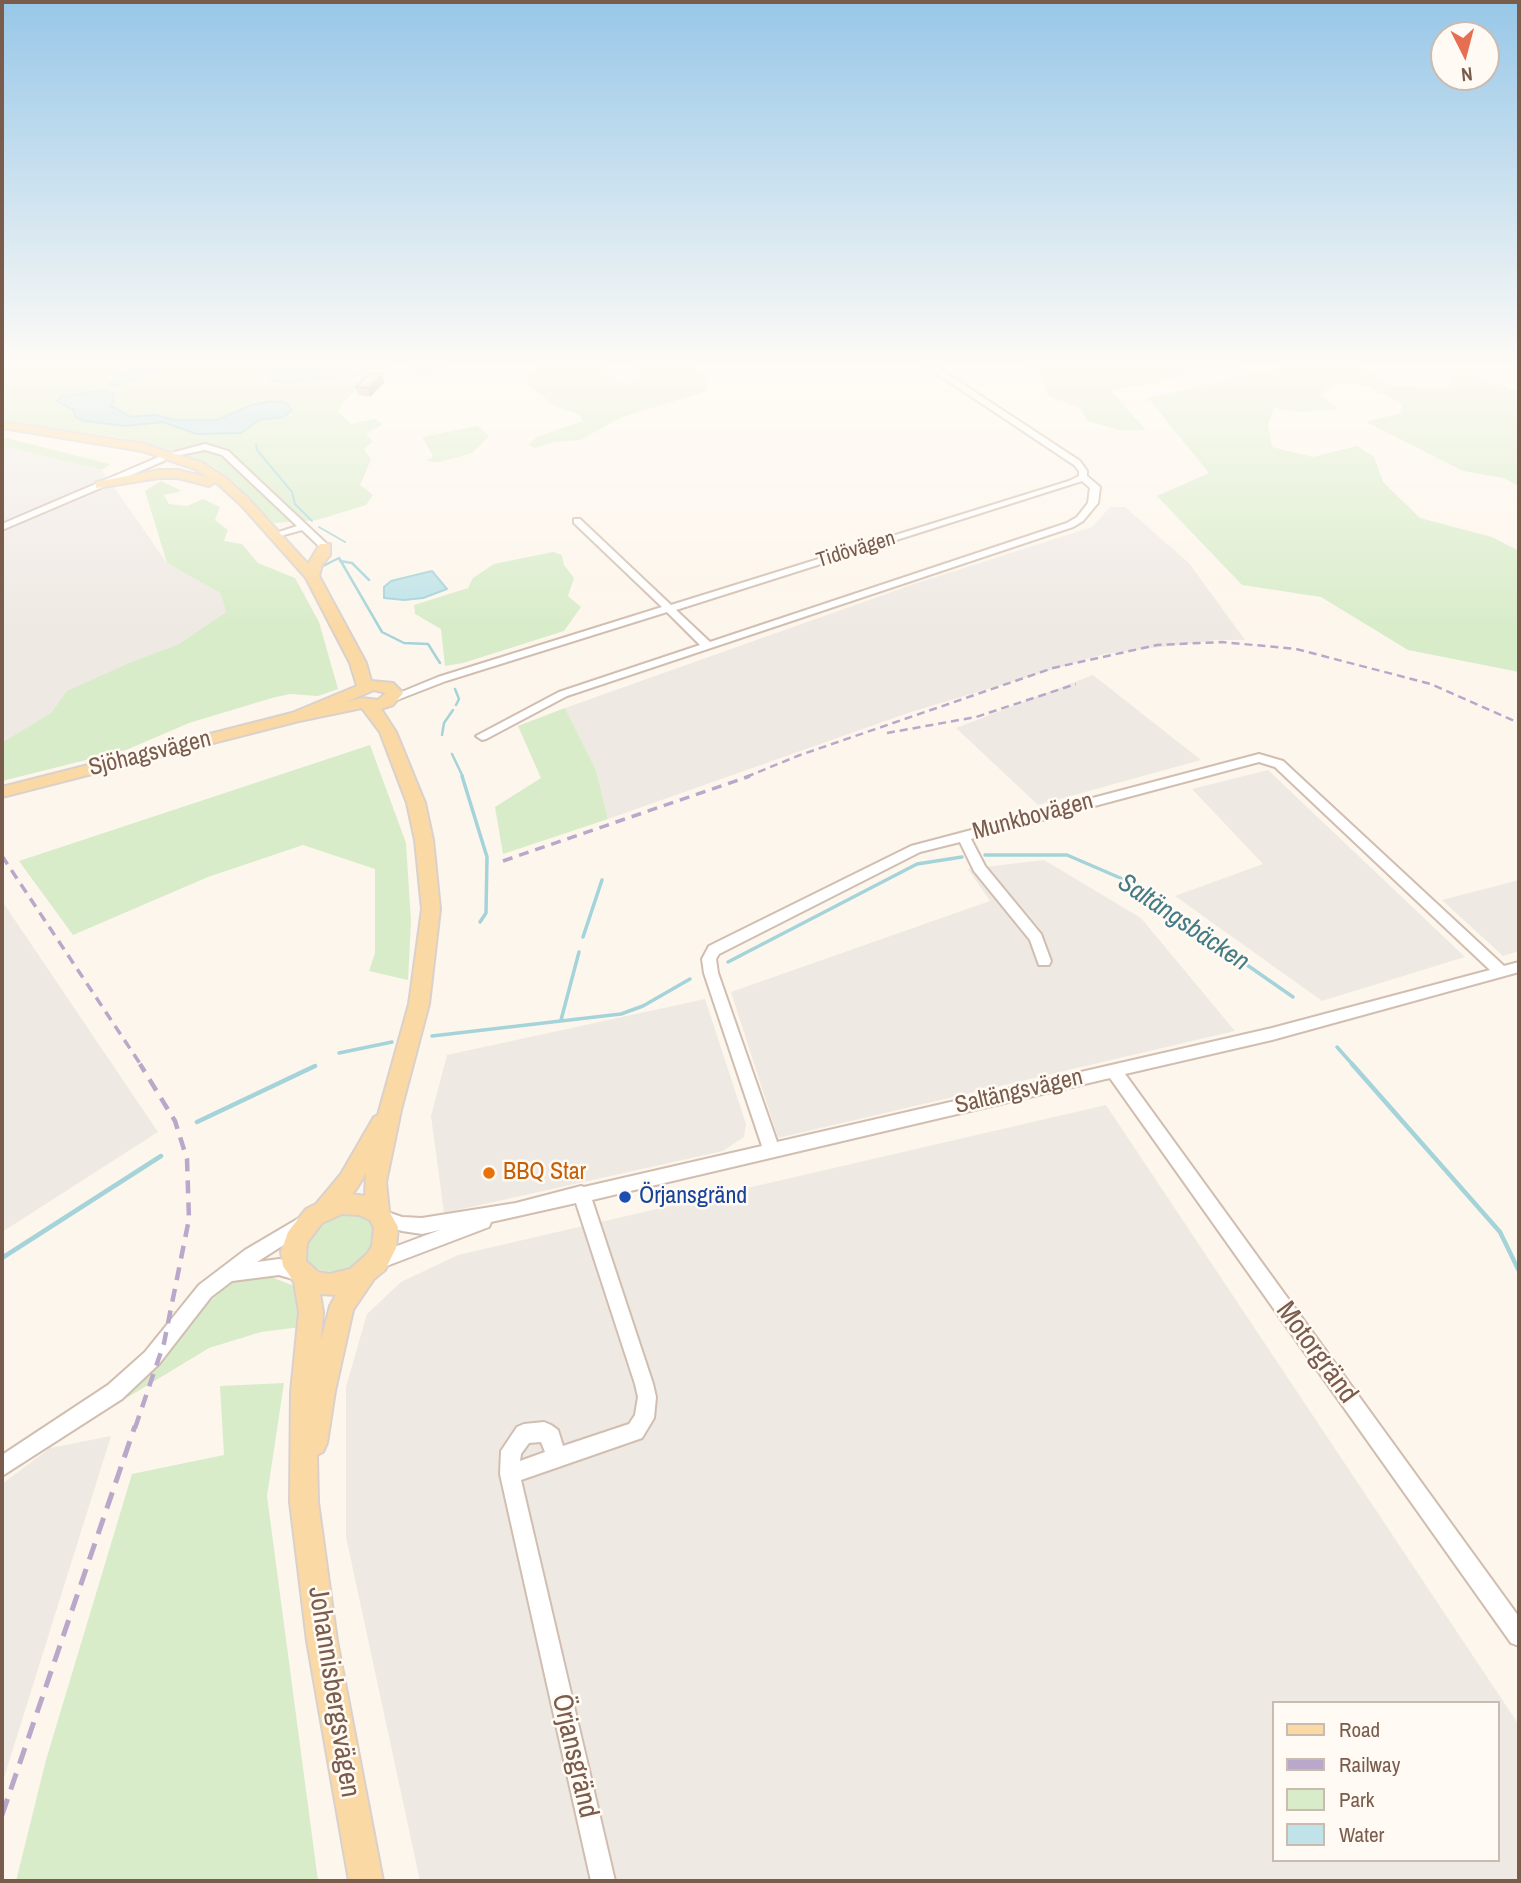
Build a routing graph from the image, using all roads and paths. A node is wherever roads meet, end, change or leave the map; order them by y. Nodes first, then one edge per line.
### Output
1 (161, 453) edge
2 (225, 453) edge
3 (1062, 453) edge
4 (162, 459) dead end
5 (1083, 477) junction
6 (100, 485) junction
7 (234, 492) junction
8 (577, 520) dead end
9 (2, 527) edge
10 (303, 527) junction
11 (276, 536) junction
12 (325, 547) joint
13 (312, 576) junction
14 (669, 609) junction
15 (708, 646) junction
16 (376, 695) junction
17 (482, 736) dead end
18 (2, 792) edge
19 (962, 835) junction
20 (1044, 961) dead end
21 (1519, 967) edge
22 (1500, 972) junction
23 (1113, 1070) junction
24 (390, 1110) junction
25 (771, 1149) junction
26 (581, 1193) junction
27 (516, 1210) junction
28 (319, 1213) junction
29 (380, 1215) junction
30 (373, 1265) junction
31 (232, 1273) junction
32 (302, 1275) junction
33 (556, 1458) junction
34 (2, 1466) edge
35 (510, 1474) junction
36 (304, 1502) junction
37 (1519, 1635) edge
38 (366, 1881) edge
39 (603, 1881) edge

1 - 7 main road
2 - 10 street
3 - 5 street
4 - 6 street
5 - 14 street, Tidövägen
5 - 15 street
6 - 7 main road
6 - 9 street
7 - 11 main road
8 - 14 street
10 - 11 street
10 - 12 street
11 - 13 main road
12 - 13 main road
13 - 16 main road
14 - 15 street
14 - 16 street, Tidövägen
15 - 17 street
16 - 18 main road, Sjöhagsvägen
16 - 24 main road
19 - 20 street
19 - 22 street, Munkbovägen
19 - 25 street, Munkbovägen
21 - 22 street, Saltängsvägen
22 - 23 street, Saltängsvägen
23 - 25 street, Saltängsvägen
23 - 37 street, Motorgränd
24 - 28 main road
24 - 29 main road
25 - 26 street, Saltängsvägen
26 - 27 street, Saltängsvägen
26 - 33 street
27 - 29 street, Saltängsvägen
27 - 30 street, Saltängsvägen
28 - 29 main road
28 - 31 street
28 - 32 main road
29 - 30 main road
30 - 32 main road
30 - 36 main road, Johannisbergsvägen
31 - 32 street
31 - 34 street
32 - 36 main road, Johannisbergsvägen
33 - 35 street
33 - 35 street
35 - 39 street, Örjansgränd
36 - 38 main road, Johannisbergsvägen

